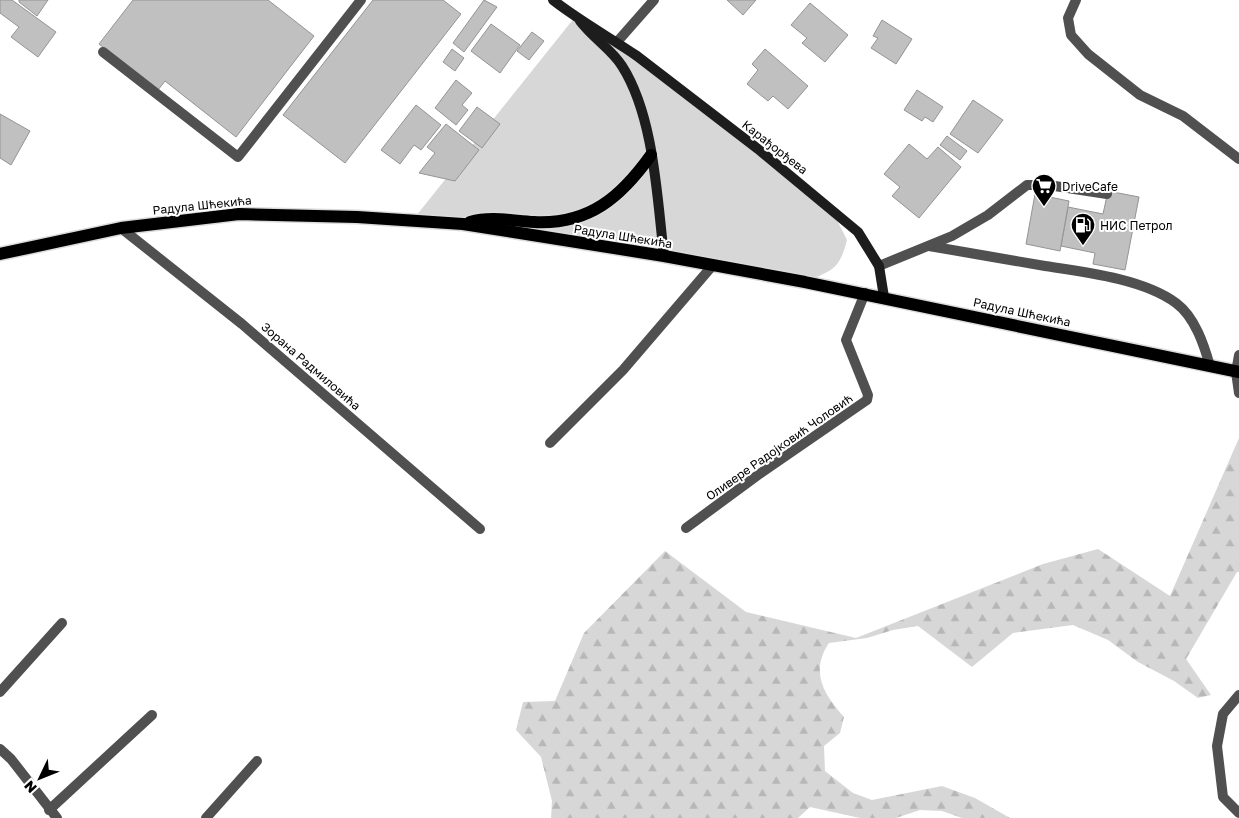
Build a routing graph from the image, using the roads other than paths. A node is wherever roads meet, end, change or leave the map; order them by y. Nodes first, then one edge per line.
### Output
1 (361, 0) edge
2 (553, 0) edge
3 (654, 0) edge
4 (1076, 0) edge
5 (580, 20) junction
6 (617, 42) junction
7 (103, 52) dead end
8 (652, 155) junction
9 (1239, 159) edge
10 (1107, 194) dead end
11 (463, 224) junction
12 (121, 228) junction
13 (929, 246) junction
14 (0, 254) edge
15 (664, 256) junction
16 (713, 265) junction
17 (879, 266) junction
18 (865, 293) junction
19 (884, 297) junction
20 (1239, 356) edge
21 (1210, 366) junction
22 (1238, 372) edge
23 (1239, 393) edge
24 (550, 443) dead end
25 (686, 528) dead end
26 (480, 529) dead end
27 (62, 623) dead end
28 (0, 692) edge
29 (1239, 695) edge
30 (152, 715) dead end
31 (0, 749) edge
32 (257, 761) dead end
33 (49, 810) junction
34 (1239, 813) edge
35 (57, 818) edge
36 (206, 818) edge

1 - 7 street
2 - 5 street, Карађорђева
3 - 6 street
4 - 9 street
5 - 6 street, Карађорђева
5 - 8 street, Карађорђева
6 - 17 street, Карађорђева
8 - 11 main road
8 - 15 street, Карађорђева
10 - 13 street
11 - 12 main road, Радула Шћекића
11 - 15 main road, Радула Шћекића
12 - 14 main road, Радула Шћекића
12 - 26 street, Зорана Радмиловића
13 - 17 street
13 - 21 street
15 - 16 main road, Радула Шћекића
16 - 18 main road, Радула Шћекића
16 - 24 street
17 - 19 street, Карађорђева
18 - 19 main road, Радула Шћекића
18 - 25 street, Оливере Радојковић Чоловић
19 - 21 main road, Радула Шћекића
20 - 22 street
21 - 22 main road, Радула Шћекића
22 - 23 street
27 - 28 street
29 - 34 street
30 - 33 street
31 - 33 street
32 - 36 street
33 - 35 street

